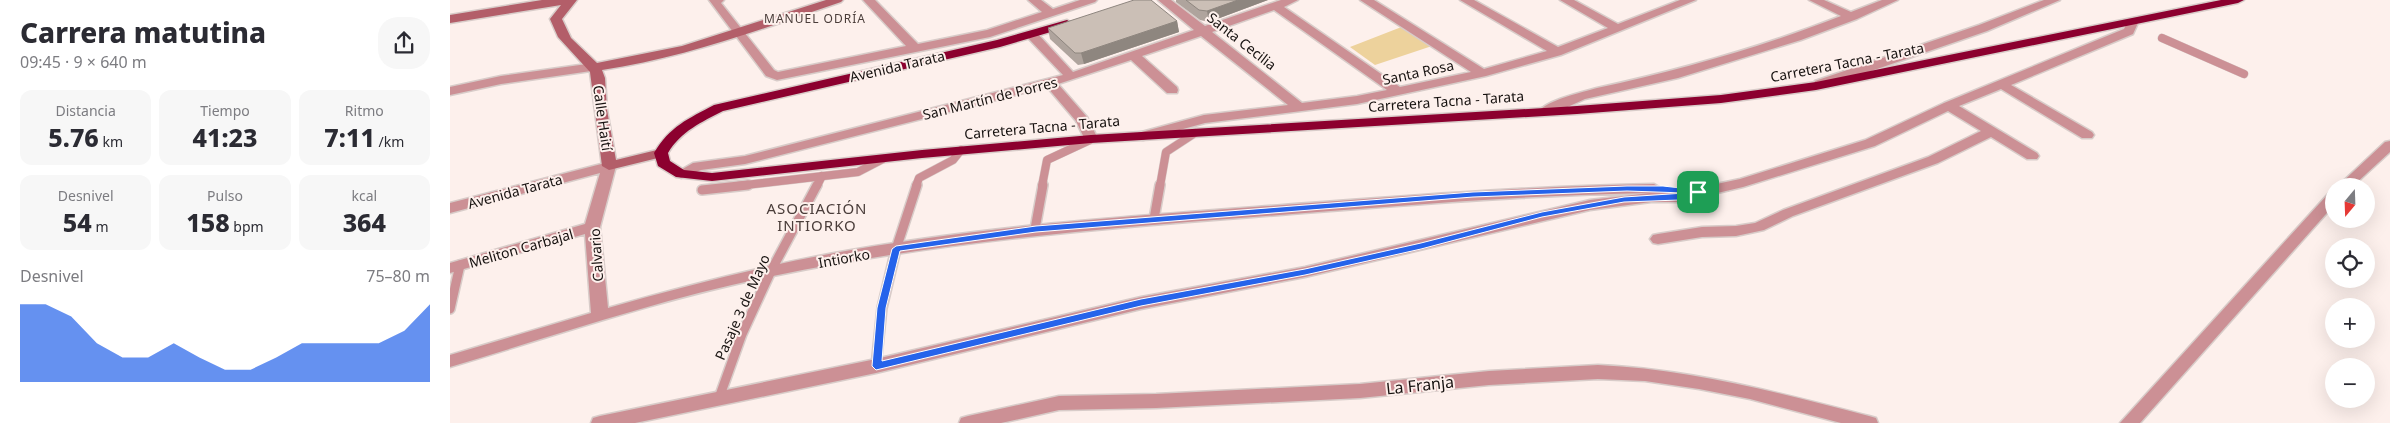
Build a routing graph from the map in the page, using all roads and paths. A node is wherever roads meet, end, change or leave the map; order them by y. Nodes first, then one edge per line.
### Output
1 (573, 0) edge
2 (837, 0) edge
3 (870, 0) edge
4 (1034, 0) edge
5 (1164, 0) edge
6 (1292, 0) edge
7 (1366, 0) edge
8 (1466, 0) edge
9 (1566, 0) edge
10 (1815, 0) edge
11 (1892, 0) edge
12 (2054, 0) edge
13 (2238, 0) edge
14 (716, 1) edge
15 (1085, 1) edge
16 (1681, 1) edge
17 (1276, 6) junction
18 (1051, 13) junction
19 (1853, 17) junction
20 (450, 19) edge
21 (1079, 20) edge
22 (2132, 23) junction
23 (1617, 28) junction
24 (738, 31) junction
25 (1205, 31) junction
26 (990, 33) junction
27 (1032, 35) junction
28 (2162, 38) dead end
29 (1000, 43) junction
30 (914, 47) junction
31 (1558, 52) junction
32 (1134, 57) junction
33 (594, 67) junction
34 (1482, 73) junction
35 (2244, 74) dead end
36 (1071, 77) junction
37 (1050, 82) junction
38 (450, 83) edge
39 (2001, 84) junction
40 (1816, 86) junction
41 (1172, 90) dead end
42 (450, 91) edge
43 (1398, 92) junction
44 (1949, 106) junction
45 (1300, 108) junction
46 (1545, 112) junction
47 (1992, 131) junction
48 (1195, 133) junction
49 (2087, 135) dead end
50 (1143, 136) junction
51 (1091, 139) junction
52 (2390, 145) edge
53 (961, 150) junction
54 (661, 152) junction
55 (2032, 156) dead end
56 (883, 159) junction
57 (609, 166) junction
58 (681, 174) junction
59 (822, 176) junction
60 (2354, 178) edge
61 (702, 190) dead end
62 (1698, 192) junction
63 (2325, 206) edge
64 (450, 208) edge
65 (1154, 219) junction
66 (592, 227) junction
67 (1036, 229) junction
68 (1658, 239) dead end
69 (896, 249) junction
70 (455, 266) edge
71 (771, 271) junction
72 (450, 309) edge
73 (600, 317) junction
74 (450, 361) edge
75 (876, 366) junction
76 (719, 398) junction
77 (600, 423) edge
78 (968, 423) edge
79 (1869, 423) edge
80 (2129, 423) edge

1 - 20 street
1 - 33 street, Calle Haití
2 - 24 street
3 - 30 street
4 - 18 street
5 - 25 street, Santa Cecilia
6 - 17 street, San Martín de Porres
7 - 34 street
8 - 31 street
9 - 23 street
10 - 19 street
11 - 19 street
12 - 40 street
13 - 22 highway, Carretera Tacna - Tarata
14 - 24 street
15 - 18 street, Avenida Tarata
16 - 23 street, Santa Rosa
17 - 25 street, San Martín de Porres
17 - 43 street
18 - 26 street, Avenida Tarata
19 - 46 street
21 - 27 highway, Avenida Tarata
22 - 39 street
22 - 40 highway, Carretera Tacna - Tarata
23 - 31 street, Santa Rosa
24 - 30 street, Avenida Tarata
24 - 33 street
25 - 32 street, San Martín de Porres
25 - 45 street, Santa Cecilia
26 - 29 street
26 - 30 street, Avenida Tarata
27 - 29 highway, Avenida Tarata
27 - 36 street
28 - 35 lane
29 - 54 highway, Avenida Tarata
31 - 34 street, Santa Rosa
32 - 36 street, San Martín de Porres
32 - 41 street
33 - 38 street
33 - 42 street
33 - 57 street, Calle Haití
34 - 43 street, Santa Rosa
36 - 37 street, San Martín de Porres
37 - 51 street
37 - 58 street, San Martín de Porres
39 - 44 street
39 - 49 street
40 - 46 highway, Carretera Tacna - Tarata
43 - 45 street, Santa Rosa
44 - 47 street
44 - 62 street
45 - 50 street, Santa Rosa
46 - 48 highway, Carretera Tacna - Tarata
47 - 55 street
47 - 68 street
48 - 50 highway, Carretera Tacna - Tarata
48 - 65 lane
50 - 51 highway, Carretera Tacna - Tarata
51 - 53 highway, Carretera Tacna - Tarata
51 - 67 lane
52 - 60 street
53 - 56 highway, Carretera Tacna - Tarata
53 - 69 lane
54 - 57 street
54 - 58 highway
56 - 58 highway, Carretera Tacna - Tarata
56 - 59 lane
57 - 64 street, Avenida Tarata
57 - 66 street, Calvario
59 - 61 lane
59 - 71 lane, Pasaje 3 de Mayo
62 - 65 street, Intiorko
62 - 75 street
63 - 80 street
65 - 67 street, Intiorko
66 - 70 street, Meliton Carbajal
66 - 73 street, Calvario
67 - 69 street, Intiorko
69 - 71 street, Intiorko
69 - 75 lane
70 - 72 lane
71 - 73 street, Intiorko
71 - 76 lane, Pasaje 3 de Mayo
73 - 74 street, Intiorko
75 - 76 street
76 - 77 street
78 - 79 street, La Franja

